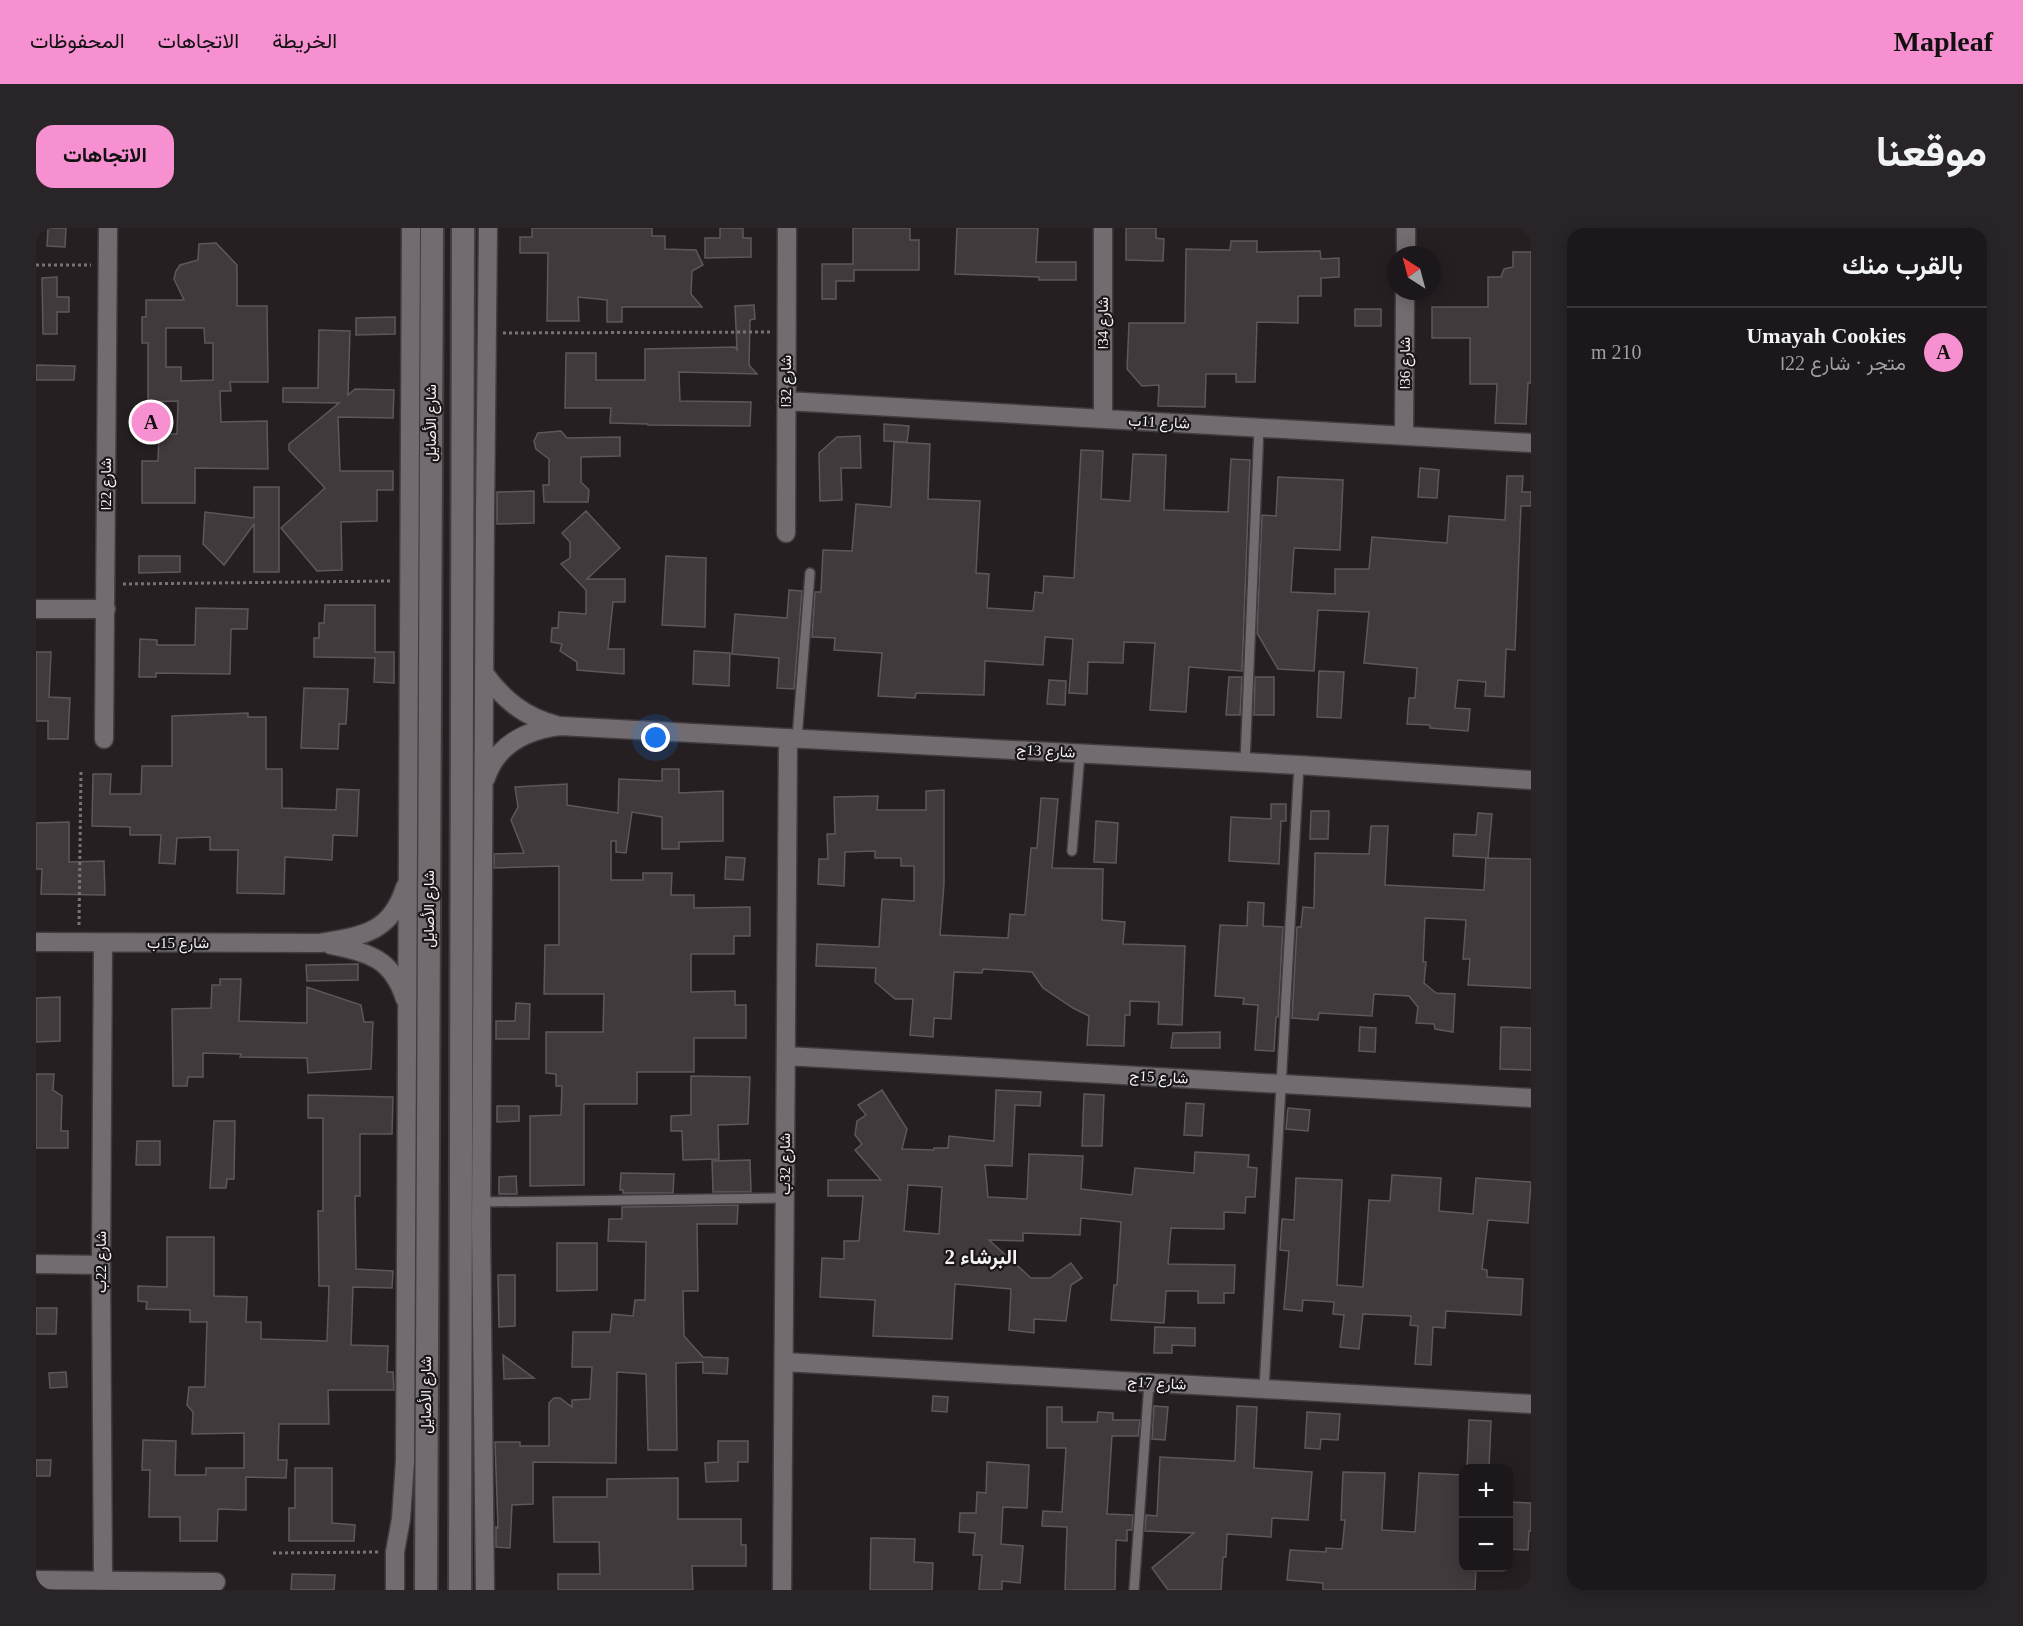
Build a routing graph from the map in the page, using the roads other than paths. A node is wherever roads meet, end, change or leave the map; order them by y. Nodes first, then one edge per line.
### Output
1 (108, 228) edge
2 (411, 228) edge
3 (432, 228) edge
4 (463, 228) edge
5 (488, 228) edge
6 (787, 228) edge
7 (1103, 228) edge
8 (1406, 228) edge
9 (1406, 246) edge
10 (1405, 300) edge
11 (786, 401) junction
12 (1102, 419) junction
13 (1259, 428) junction
14 (1404, 436) junction
15 (1531, 443) edge
16 (786, 533) dead end
17 (810, 573) dead end
18 (36, 609) edge
19 (106, 609) junction
20 (484, 673) junction
21 (560, 726) junction
22 (793, 738) junction
23 (104, 739) dead end
24 (1080, 753) junction
25 (1245, 762) junction
26 (1299, 765) junction
27 (1531, 780) edge
28 (483, 789) junction
29 (430, 802) junction
30 (1072, 851) dead end
31 (408, 873) junction
32 (36, 942) edge
33 (103, 943) junction
34 (320, 943) junction
35 (407, 1009) junction
36 (786, 1056) junction
37 (1280, 1083) junction
38 (1531, 1098) edge
39 (785, 1198) junction
40 (481, 1202) junction
41 (471, 1225) junction
42 (36, 1264) edge
43 (101, 1265) junction
44 (416, 1308) junction
45 (784, 1362) junction
46 (1149, 1383) junction
47 (1264, 1389) junction
48 (1531, 1404) edge
49 (36, 1580) edge
50 (103, 1581) junction
51 (216, 1582) dead end
52 (395, 1590) edge
53 (426, 1590) edge
54 (460, 1590) edge
55 (485, 1590) edge
56 (782, 1590) edge
57 (1134, 1590) edge

1 - 19 street, شارع 22ا
2 - 31 street
3 - 29 street, شارع الأصايل
4 - 41 street, شارع الأصايل
5 - 20 street
6 - 11 street, شارع 32ا
7 - 12 street, شارع 34ا
8 - 9 street
10 - 14 street, شارع 36ا
11 - 12 street, شارع 11ب
11 - 16 street, شارع 32ا
12 - 13 street, شارع 11ب
13 - 14 street, شارع 11ب
13 - 25 lane
14 - 15 street, شارع 11ب
17 - 22 lane
18 - 19 street
19 - 23 street, شارع 22ا
20 - 21 street, شارع 13ج
20 - 28 street
21 - 22 street, شارع 13ج
21 - 28 street, شارع 13ج
22 - 24 street, شارع 13ج
22 - 36 street, شارع 32ب
24 - 25 street, شارع 13ج
24 - 30 lane
25 - 26 street, شارع 13ج
26 - 27 street, شارع 13ج
26 - 37 lane
28 - 40 street
29 - 31 street, شارع 15ب
29 - 44 street, شارع الأصايل
31 - 34 street, شارع 15ب
31 - 35 street
32 - 33 street, شارع 15ب
33 - 34 street, شارع 15ب
33 - 43 street, شارع 22ب
34 - 35 street, شارع 15ب
35 - 44 street
36 - 37 street, شارع 15ج
36 - 39 street, شارع 32ب
37 - 38 street, شارع 15ج
37 - 47 lane
39 - 40 lane
39 - 45 street, شارع 32ب
40 - 41 street
41 - 54 street, شارع الأصايل
41 - 55 street
42 - 43 street
43 - 50 street, شارع 22ب
44 - 52 street
44 - 53 street, شارع الأصايل
45 - 46 street, شارع 17ج
45 - 56 street, شارع 32ب
46 - 47 street, شارع 17ج
46 - 57 lane
47 - 48 street, شارع 17ج
49 - 50 street
50 - 51 street

